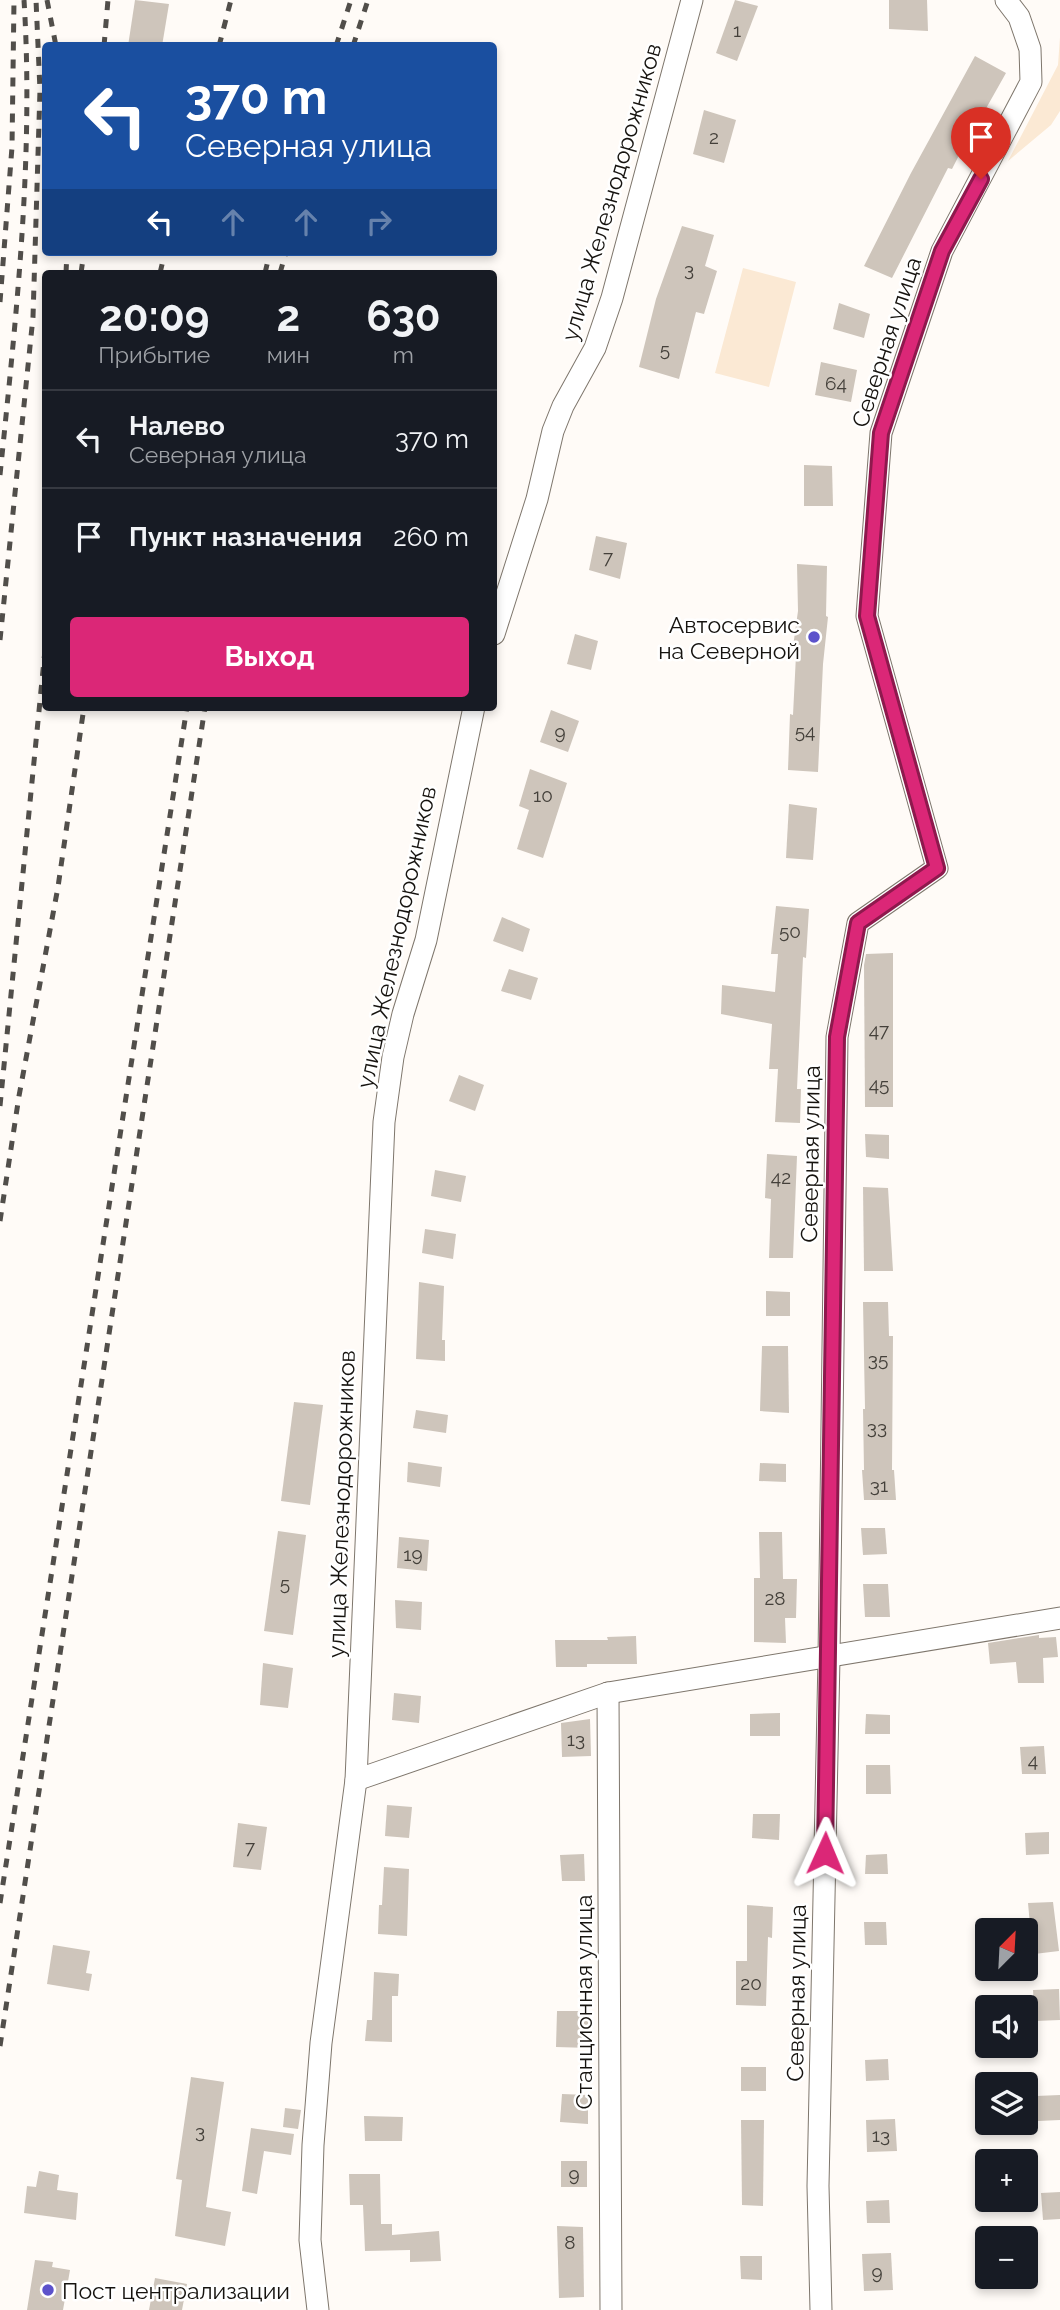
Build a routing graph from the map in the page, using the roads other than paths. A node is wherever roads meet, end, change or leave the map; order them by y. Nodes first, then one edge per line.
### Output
1 (692, 0) edge
2 (1006, 0) edge
3 (497, 625) edge
4 (473, 711) edge
5 (1060, 1618) edge
6 (829, 1658) junction
7 (608, 1693) junction
8 (356, 1780) junction
9 (318, 2310) edge
10 (611, 2310) edge
11 (821, 2310) edge

1 - 3 street, улица Железнодорожников
2 - 6 street, Северная улица
4 - 8 street, улица Железнодорожников
5 - 6 street
6 - 7 street
6 - 11 street, Северная улица
7 - 8 street
7 - 10 street, Станционная улица
8 - 9 street, улица Железнодорожников

